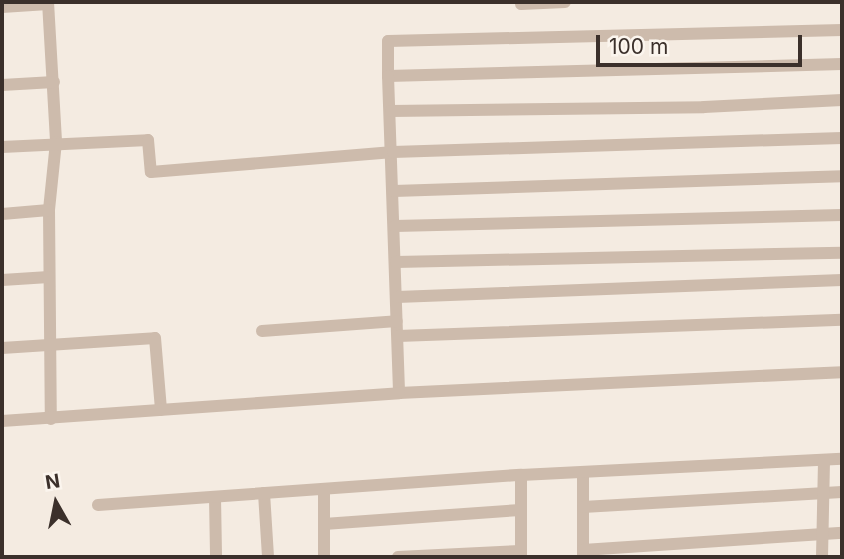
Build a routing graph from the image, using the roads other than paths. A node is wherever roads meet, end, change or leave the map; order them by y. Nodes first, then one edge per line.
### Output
1 (565, 2) edge
2 (48, 3) edge
3 (521, 4) dead end
4 (2, 7) edge
5 (842, 30) edge
6 (842, 64) edge
7 (388, 76) junction
8 (54, 82) junction
9 (2, 85) edge
10 (842, 100) edge
11 (391, 111) junction
12 (842, 138) edge
13 (56, 142) junction
14 (2, 147) edge
15 (393, 152) junction
16 (842, 176) edge
17 (394, 191) junction
18 (49, 210) junction
19 (2, 214) edge
20 (842, 215) edge
21 (395, 226) junction
22 (842, 253) edge
23 (396, 262) junction
24 (49, 277) junction
25 (842, 279) edge
26 (2, 280) edge
27 (397, 297) junction
28 (842, 320) edge
29 (397, 321) junction
30 (262, 331) dead end
31 (398, 336) junction
32 (49, 346) junction
33 (2, 348) edge
34 (842, 372) edge
35 (399, 393) junction
36 (161, 410) junction
37 (51, 419) junction
38 (2, 421) edge
39 (842, 459) edge
40 (824, 460) junction
41 (583, 473) junction
42 (521, 475) junction
43 (324, 489) junction
44 (842, 492) edge
45 (264, 493) junction
46 (822, 493) junction
47 (215, 497) junction
48 (98, 505) dead end
49 (583, 507) junction
50 (522, 510) junction
51 (324, 524) junction
52 (842, 533) edge
53 (821, 534) junction
54 (521, 554) edge
55 (583, 554) edge
56 (216, 557) edge
57 (268, 557) edge
58 (324, 557) edge
59 (398, 557) edge
60 (822, 557) edge

1 - 3 street
2 - 4 street
2 - 8 street
5 - 7 street
6 - 7 street
7 - 11 street
8 - 9 street
8 - 13 street
10 - 11 street
11 - 15 street
12 - 15 street
13 - 14 street
13 - 15 street
13 - 18 street
15 - 17 street
16 - 17 street
17 - 21 street
18 - 19 street
18 - 24 street
20 - 21 street
21 - 23 street
22 - 23 street
23 - 27 street
24 - 26 street
24 - 32 street
25 - 27 street
27 - 29 street
28 - 31 street
29 - 30 street
29 - 31 street
31 - 35 street
32 - 33 street
32 - 36 street
32 - 37 street
34 - 35 street
35 - 36 street
36 - 37 street
37 - 38 street
39 - 40 street
40 - 41 street
40 - 46 street
41 - 42 street
41 - 49 street
42 - 43 street
42 - 50 street
43 - 45 street
43 - 51 street
44 - 46 street
45 - 47 street
45 - 57 street
46 - 49 street
46 - 53 street
47 - 48 street
47 - 56 street
49 - 55 street
50 - 51 street
50 - 54 street
51 - 58 street
52 - 53 street
53 - 55 street
53 - 60 street
54 - 59 street

